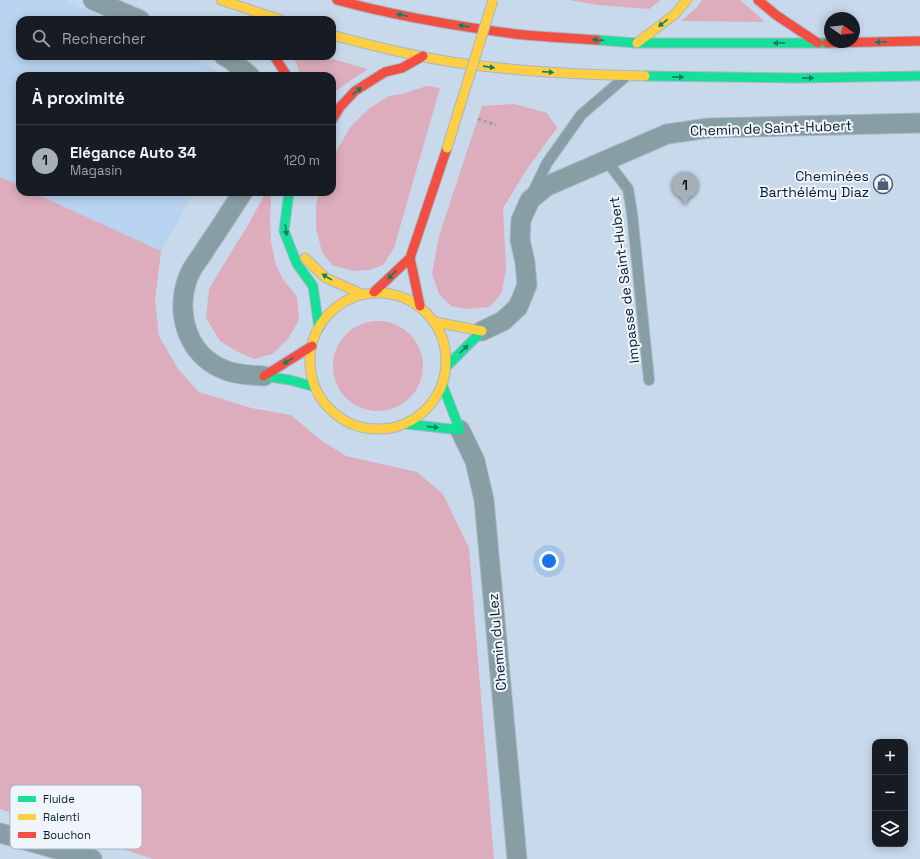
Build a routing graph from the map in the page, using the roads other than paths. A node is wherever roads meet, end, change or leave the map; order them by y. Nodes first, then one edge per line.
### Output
1 (93, 0) edge
2 (219, 0) edge
3 (337, 0) edge
4 (493, 0) edge
5 (687, 0) edge
6 (758, 0) edge
7 (235, 15) dead end
8 (131, 16) edge
9 (269, 16) edge
10 (336, 36) edge
11 (920, 42) edge
12 (637, 43) junction
13 (818, 44) junction
14 (423, 56) junction
15 (231, 60) edge
16 (277, 60) edge
17 (245, 72) edge
18 (284, 72) edge
19 (627, 76) junction
20 (920, 76) edge
21 (336, 114) edge
22 (920, 123) edge
23 (606, 160) junction
24 (240, 196) edge
25 (288, 196) edge
26 (530, 200) junction
27 (302, 250) dead end
28 (410, 258) junction
29 (374, 292) junction
30 (362, 294) junction
31 (420, 306) junction
32 (435, 322) junction
33 (319, 328) junction
34 (482, 331) junction
35 (312, 346) junction
36 (446, 367) junction
37 (264, 376) junction
38 (649, 380) dead end
39 (442, 384) junction
40 (315, 387) junction
41 (406, 424) junction
42 (460, 430) junction
43 (0, 833) edge
44 (10, 836) edge
45 (57, 849) edge
46 (92, 859) edge
47 (517, 859) edge

1 - 8 street
2 - 7 main road
2 - 9 main road
12 -> 3 main road
4 - 28 main road, bridge
5 -> 12 main road
6 - 13 main road
10 - 14 main road
11 -> 13 main road
13 -> 12 main road
14 -> 19 main road
21 -> 14 main road
15 - 17 street
16 - 18 main road
19 -> 20 main road
19 - 26 lane
22 - 23 street, Chemin de Saint-Hubert
23 - 26 street, Chemin de Saint-Hubert
23 - 38 lane, Impasse de Saint-Hubert
24 - 37 street
25 -> 33 main road
26 - 34 street, Chemin de Saint-Hubert
30 -> 27 main road
28 -> 29 main road
28 - 31 main road
29 - 30 main road
29 - 31 main road
30 - 33 main road
31 - 32 main road
32 - 34 main road
32 - 36 main road
33 - 35 main road
36 -> 34 main road, Chemin de Saint-Hubert
35 -> 37 main road
35 - 40 main road
36 - 39 main road
37 - 40 main road
39 - 41 main road
39 - 42 main road, Chemin du Lez
40 - 41 main road
41 -> 42 main road
42 - 47 street, Chemin du Lez
43 - 44 street
45 - 46 street

